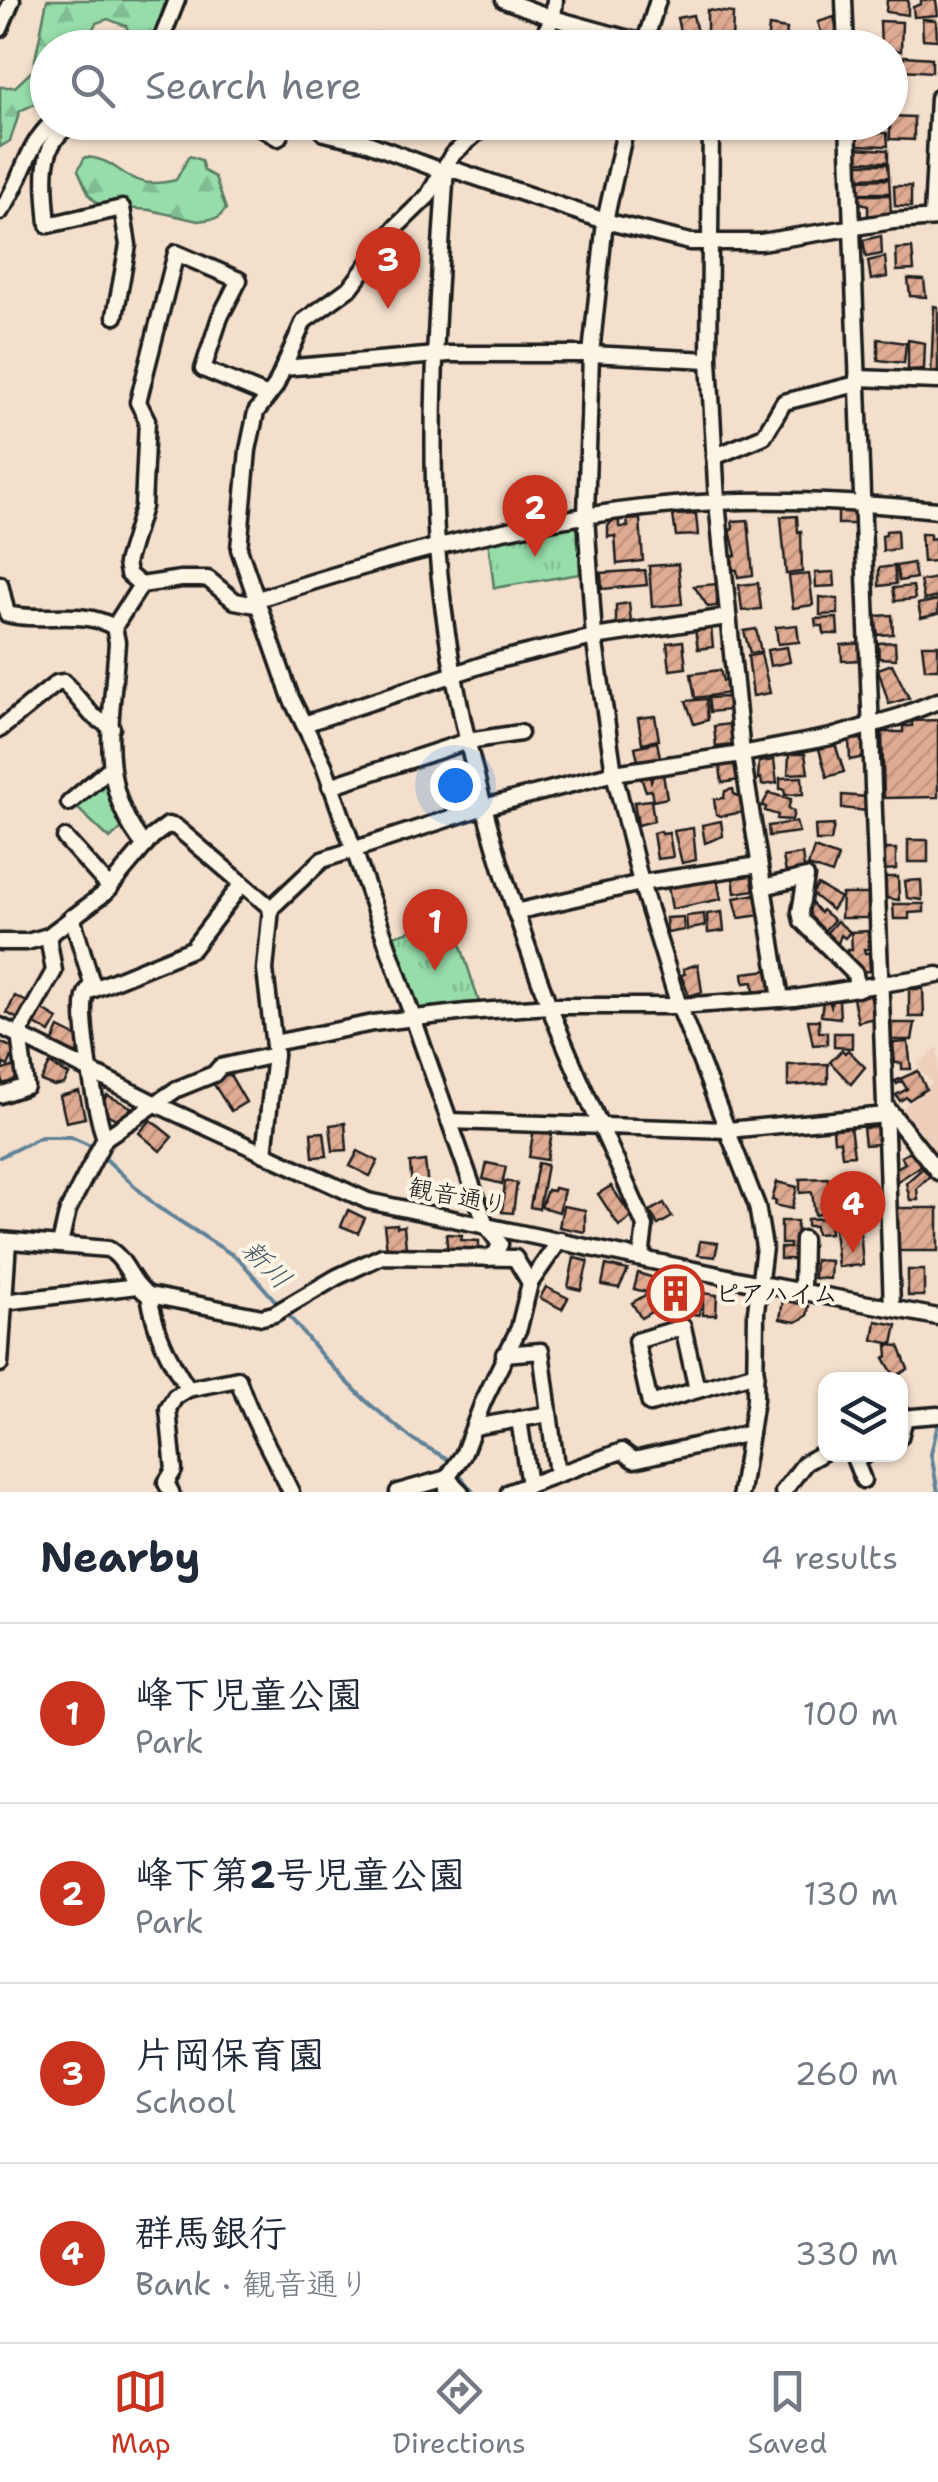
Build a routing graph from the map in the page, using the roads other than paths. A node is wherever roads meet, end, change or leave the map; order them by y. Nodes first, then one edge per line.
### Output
1 (12, 0) edge
2 (177, 0) edge
3 (504, 0) edge
4 (555, 0) edge
5 (658, 0) edge
6 (844, 0) edge
7 (553, 18) junction
8 (0, 29) edge
9 (165, 30) edge
10 (546, 30) edge
11 (593, 30) edge
12 (649, 30) edge
13 (845, 30) edge
14 (938, 98) edge
15 (35, 140) edge
16 (52, 140) edge
17 (356, 140) edge
18 (465, 140) edge
19 (623, 140) edge
20 (711, 140) edge
21 (849, 140) edge
22 (444, 169) junction
23 (0, 212) edge
24 (935, 218) edge
25 (605, 221) junction
26 (851, 227) junction
27 (712, 242) junction
28 (115, 316) dead end
29 (434, 354) junction
30 (591, 354) junction
31 (709, 360) junction
32 (283, 368) junction
33 (857, 381) junction
34 (938, 382) edge
35 (268, 396) junction
36 (714, 456) junction
37 (716, 502) junction
38 (863, 503) junction
39 (938, 510) edge
40 (586, 516) junction
41 (437, 544) junction
42 (0, 584) edge
43 (141, 585) junction
44 (255, 602) junction
45 (4, 615) edge
46 (727, 618) junction
47 (114, 627) junction
48 (594, 636) junction
49 (453, 672) junction
50 (938, 700) edge
51 (304, 724) junction
52 (871, 724) junction
53 (112, 728) junction
54 (0, 729) edge
55 (520, 733) dead end
56 (468, 740) junction
57 (742, 754) junction
58 (110, 768) junction
59 (614, 773) junction
60 (330, 786) junction
61 (69, 802) dead end
62 (484, 807) junction
63 (65, 838) dead end
64 (144, 846) junction
65 (353, 848) junction
66 (759, 865) junction
67 (641, 883) junction
68 (241, 885) junction
69 (763, 887) junction
70 (110, 888) junction
71 (270, 908) junction
72 (516, 912) junction
73 (72, 918) junction
74 (48, 936) junction
75 (0, 942) edge
76 (938, 975) edge
77 (880, 986) junction
78 (857, 989) junction
79 (87, 992) junction
80 (781, 999) junction
81 (549, 1006) junction
82 (679, 1006) junction
83 (413, 1018) junction
84 (0, 1026) edge
85 (19, 1034) junction
86 (275, 1049) junction
87 (91, 1072) junction
88 (0, 1096) edge
89 (158, 1105) junction
90 (885, 1110) junction
91 (450, 1120) junction
92 (601, 1124) junction
93 (728, 1130) junction
94 (105, 1139) junction
95 (264, 1154) junction
96 (938, 1172) edge
97 (486, 1225) junction
98 (803, 1238) dead end
99 (4, 1240) edge
100 (560, 1240) junction
101 (60, 1244) junction
102 (488, 1258) junction
103 (641, 1258) junction
104 (530, 1283) junction
105 (760, 1284) junction
106 (143, 1290) junction
107 (802, 1291) junction
108 (892, 1308) junction
109 (2, 1311) edge
110 (938, 1317) edge
111 (504, 1354) junction
112 (0, 1364) edge
113 (756, 1372) junction
114 (188, 1389) junction
115 (697, 1390) junction
116 (549, 1414) junction
117 (938, 1415) edge
118 (908, 1418) edge
119 (520, 1419) junction
120 (474, 1427) junction
121 (750, 1433) junction
122 (818, 1457) edge
123 (856, 1462) edge
124 (557, 1474) junction
125 (863, 1480) dead end
126 (447, 1485) edge
127 (529, 1485) junction
128 (171, 1492) edge
129 (291, 1492) edge
130 (398, 1492) edge
131 (461, 1492) edge
132 (508, 1492) edge
133 (740, 1492) edge
134 (783, 1492) edge

1 - 8 street
2 - 9 street
3 - 7 street
4 - 7 street
5 - 12 street
6 - 13 street
7 - 10 street
7 - 11 street
14 - 24 street
15 - 23 street
16 - 28 street
17 - 22 street
18 - 22 street
19 - 25 street
20 - 27 street
21 - 26 street
22 - 25 street
22 - 29 street
22 - 32 street
24 - 26 street
25 - 27 street
25 - 30 street
26 - 27 street
26 - 33 street
27 - 31 street
29 - 30 street
29 - 32 street
29 - 41 street
30 - 31 street
30 - 40 street
31 - 36 street
32 - 35 street
33 - 34 street
33 - 36 street
33 - 38 street
35 - 43 street
35 - 44 street
36 - 37 street
37 - 38 street
37 - 40 street
37 - 46 street
38 - 39 street
38 - 52 street
40 - 41 street
40 - 48 street
41 - 44 street
41 - 49 street
42 - 45 street
43 - 44 street
43 - 47 street
44 - 51 street
45 - 47 street
46 - 48 street
46 - 57 street
47 - 53 street
48 - 49 street
48 - 59 street
49 - 51 street
49 - 56 street
50 - 52 street
51 - 60 street
52 - 57 street
52 - 77 street
53 - 54 street
53 - 58 street
55 - 56 street
56 - 60 street
56 - 62 street
57 - 59 street
57 - 66 street
58 - 61 street
58 - 64 street
59 - 62 street
59 - 67 street
60 - 65 street
62 - 65 street
62 - 72 street
63 - 70 street
64 - 68 street
64 - 70 street
65 - 71 street
65 - 83 street
66 - 67 street
66 - 69 street
67 - 72 street
67 - 82 street
68 - 71 street
68 - 79 street
69 - 78 street
69 - 80 street
70 - 73 street
71 - 86 street
72 - 81 street
73 - 74 street
73 - 79 street
74 - 75 street
74 - 85 street
76 - 77 street
77 - 78 street
77 - 90 street
78 - 80 street
79 - 87 street
80 - 82 street
81 - 82 street
81 - 83 street
81 - 92 street
82 - 93 street
83 - 86 street
83 - 91 street
84 - 85 street, 観音通り
85 - 87 street, 観音通り
85 - 88 street
86 - 89 street
86 - 95 street
87 - 89 street, 観音通り
87 - 94 street
89 - 94 street
89 - 95 street, 観音通り
90 - 93 street
90 - 96 street
90 - 108 street
91 - 92 street
91 - 97 street
92 - 93 street
92 - 103 street
93 - 105 street
94 - 101 street
95 - 97 street, 観音通り
97 - 100 street, 観音通り
97 - 102 street
98 - 107 street
99 - 101 street
99 - 109 street
100 - 103 street, 観音通り
100 - 104 street
101 - 106 street
102 - 104 street
102 - 106 street
103 - 105 street, 観音通り
104 - 111 street
105 - 107 street, 観音通り
105 - 113 street
106 - 109 street
106 - 114 street
107 - 108 street, 観音通り
108 - 110 street, 観音通り
109 - 112 street
111 - 116 street
111 - 120 street
113 - 115 street
113 - 121 street
114 - 128 street
114 - 129 street
115 - 115 street
116 - 119 street
116 - 124 street
117 - 118 street
119 - 120 street
119 - 127 street
120 - 126 street
121 - 124 street
121 - 133 street
122 - 134 street
123 - 125 street
124 - 127 street
126 - 130 street
126 - 131 street
127 - 132 street

